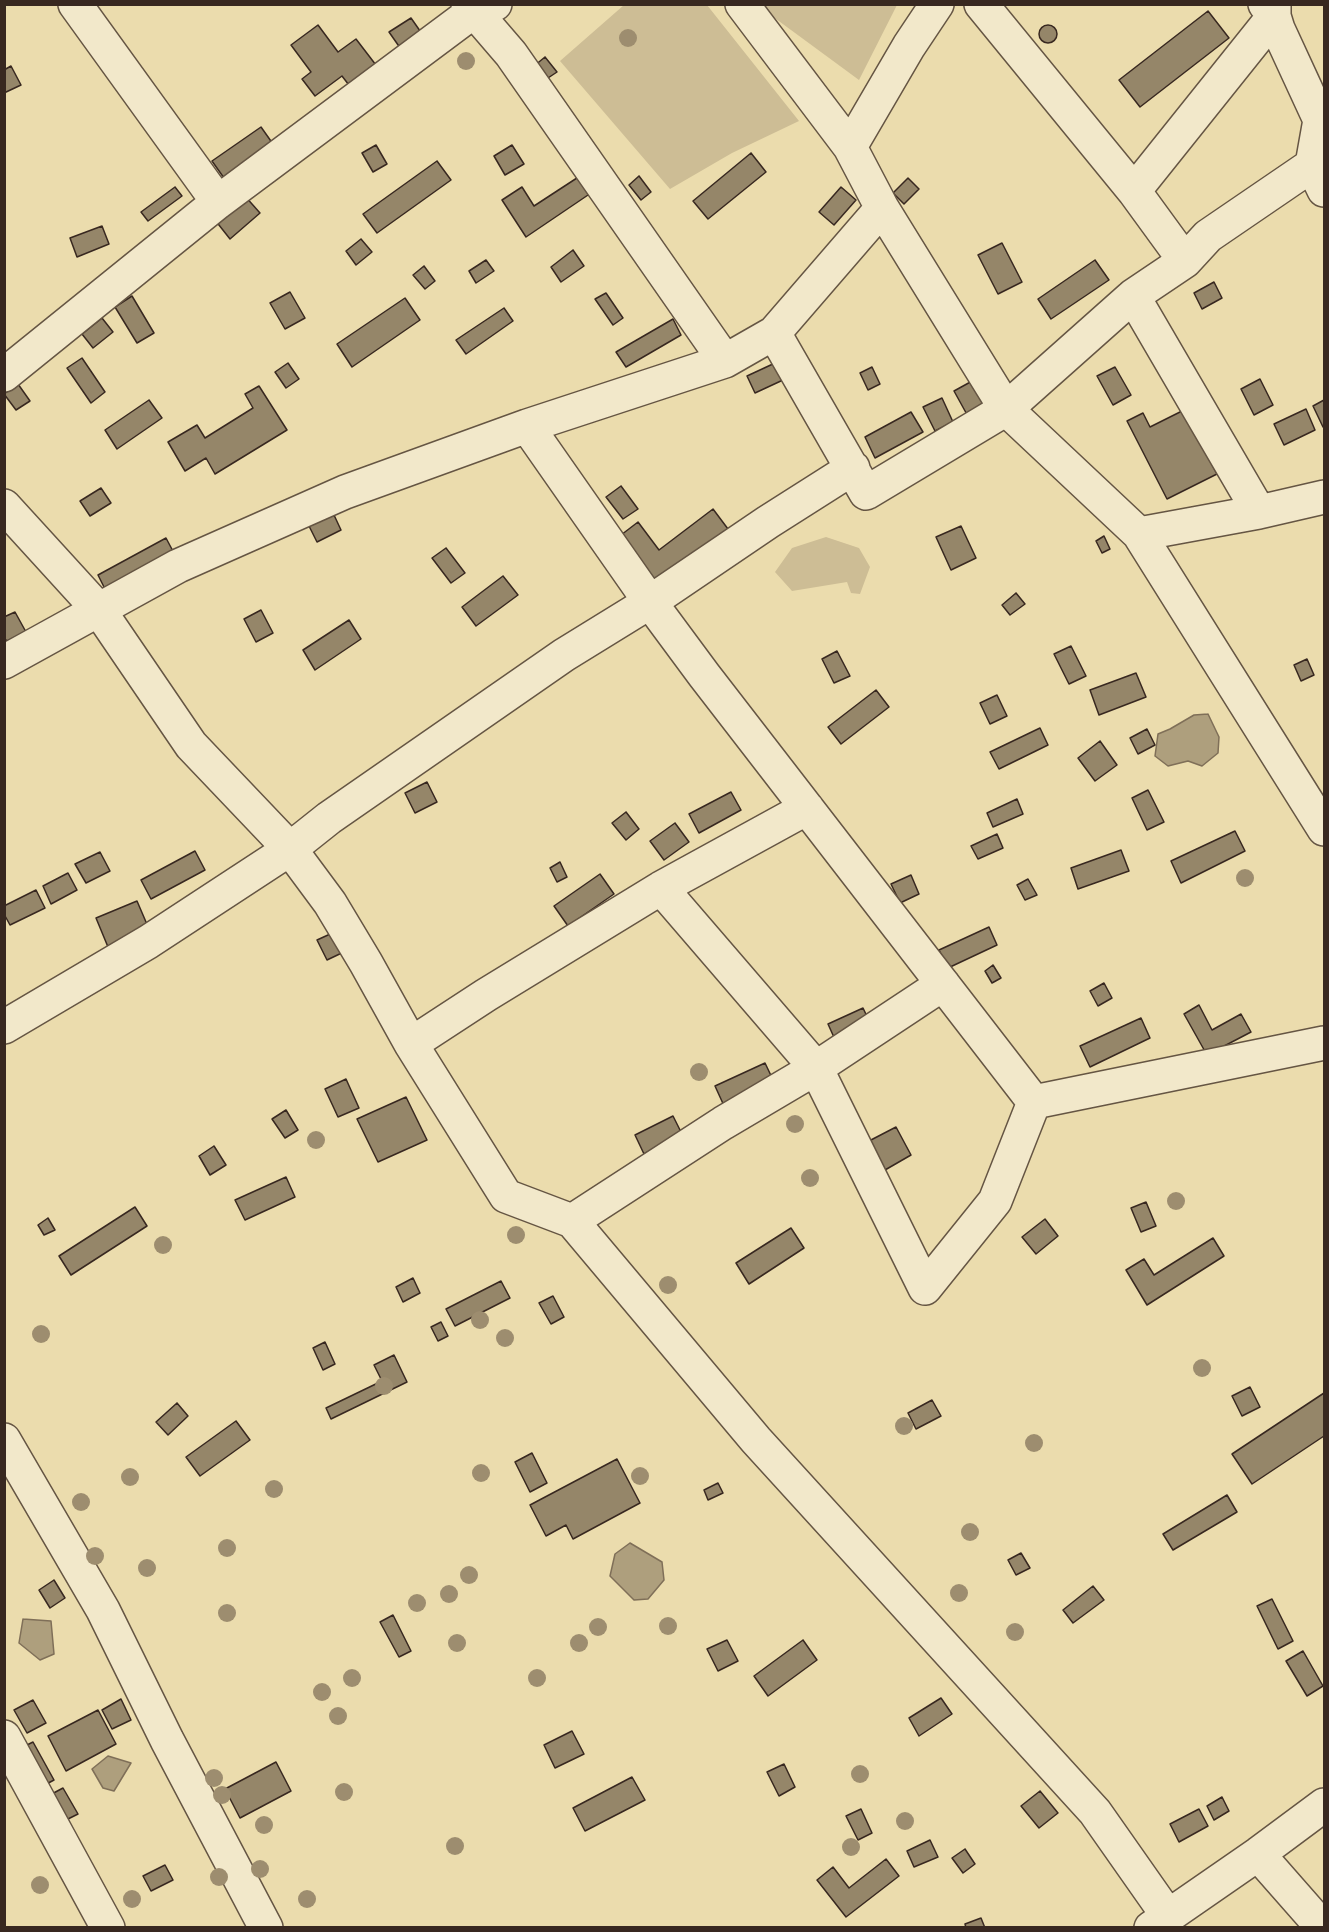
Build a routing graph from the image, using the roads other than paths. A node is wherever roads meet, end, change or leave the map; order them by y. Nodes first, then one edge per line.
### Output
1 (75, 4) edge
2 (742, 4) edge
3 (937, 4) edge
4 (981, 4) edge
5 (479, 6) edge
6 (1271, 8) edge
7 (850, 147) junction
8 (1320, 171) edge
9 (1134, 191) junction
10 (218, 202) junction
11 (882, 208) junction
12 (1185, 261) junction
13 (1133, 296) junction
14 (774, 333) junction
15 (725, 361) junction
16 (4, 375) edge
17 (1006, 409) junction
18 (527, 426) junction
19 (853, 468) junction
20 (1324, 497) edge
21 (4, 506) edge
22 (1259, 512) junction
23 (1139, 534) junction
24 (650, 602) junction
25 (99, 610) junction
26 (4, 662) edge
27 (807, 808) junction
28 (1324, 829) edge
29 (290, 849) junction
30 (661, 888) junction
31 (943, 984) junction
32 (10, 1022) edge
33 (1324, 1043) edge
34 (411, 1044) junction
35 (816, 1068) junction
36 (1034, 1102) junction
37 (572, 1221) junction
38 (4, 1440) edge
39 (4, 1737) edge
40 (1324, 1805) edge
41 (1258, 1854) junction
42 (1159, 1922) edge
43 (108, 1928) edge
44 (266, 1928) edge
45 (1323, 1928) edge

1 - 10 street
2 - 7 street
3 - 7 street
4 - 9 street
5 - 10 street
5 - 15 street
6 - 8 street
6 - 9 street
7 - 11 street
8 - 12 street
9 - 12 street
10 - 16 street
11 - 14 street
11 - 17 street
12 - 13 street
13 - 17 street
13 - 22 street
14 - 15 street
14 - 19 street
15 - 18 street
17 - 19 street
17 - 23 street
18 - 24 street
18 - 25 street
19 - 24 street
20 - 22 street
21 - 25 street
22 - 23 street
23 - 28 street
24 - 27 street
24 - 29 street
25 - 26 street
25 - 29 street
27 - 30 street
27 - 31 street
29 - 32 street
29 - 34 street
30 - 34 street
30 - 35 street
31 - 35 street
31 - 36 street
33 - 36 street
34 - 37 street
35 - 36 street
35 - 37 street
37 - 42 street
38 - 44 street
39 - 43 street
40 - 41 street
41 - 42 street
41 - 45 street

